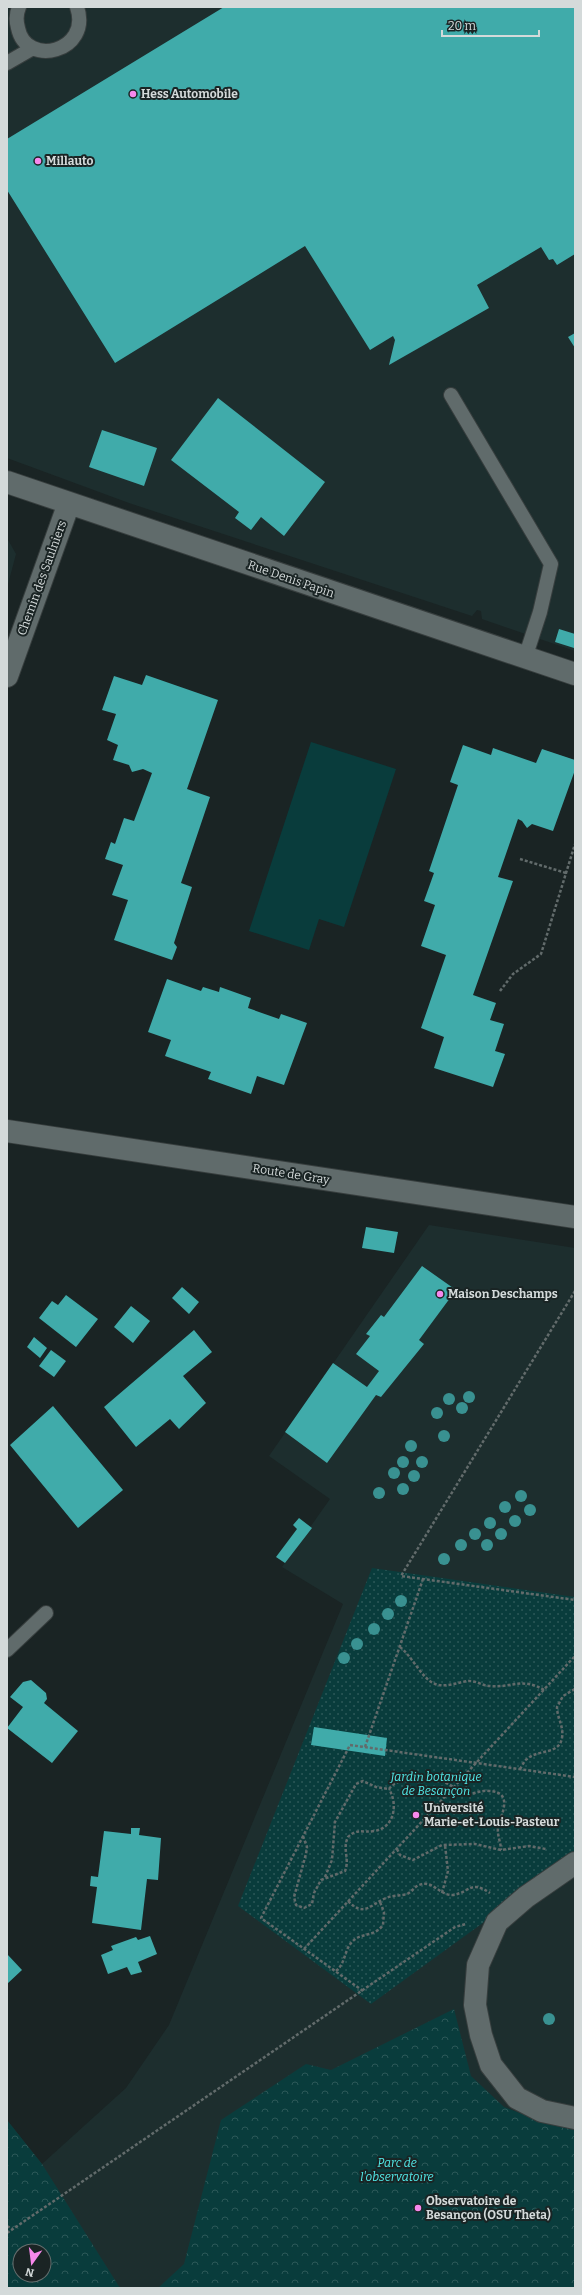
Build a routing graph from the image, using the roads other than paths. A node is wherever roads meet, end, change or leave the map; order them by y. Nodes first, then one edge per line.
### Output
1 (19, 7) edge
2 (77, 7) edge
3 (33, 48) junction
4 (7, 63) edge
5 (451, 395) dead end
6 (7, 482) edge
7 (69, 503) junction
8 (525, 658) junction
9 (575, 674) edge
10 (7, 676) edge
11 (7, 1131) edge
12 (575, 1217) edge
13 (46, 1613) dead end
14 (7, 1650) edge
15 (574, 1864) edge
16 (575, 2118) edge

1 - 3 lane
2 - 3 lane
3 - 4 lane
5 - 8 lane
6 - 7 street, Rue Denis Papin
7 - 8 street, Rue Denis Papin
7 - 10 street, Chemin des Saulniers
8 - 9 street, Rue Denis Papin
11 - 12 street, Route de Gray
13 - 14 lane
15 - 16 street

